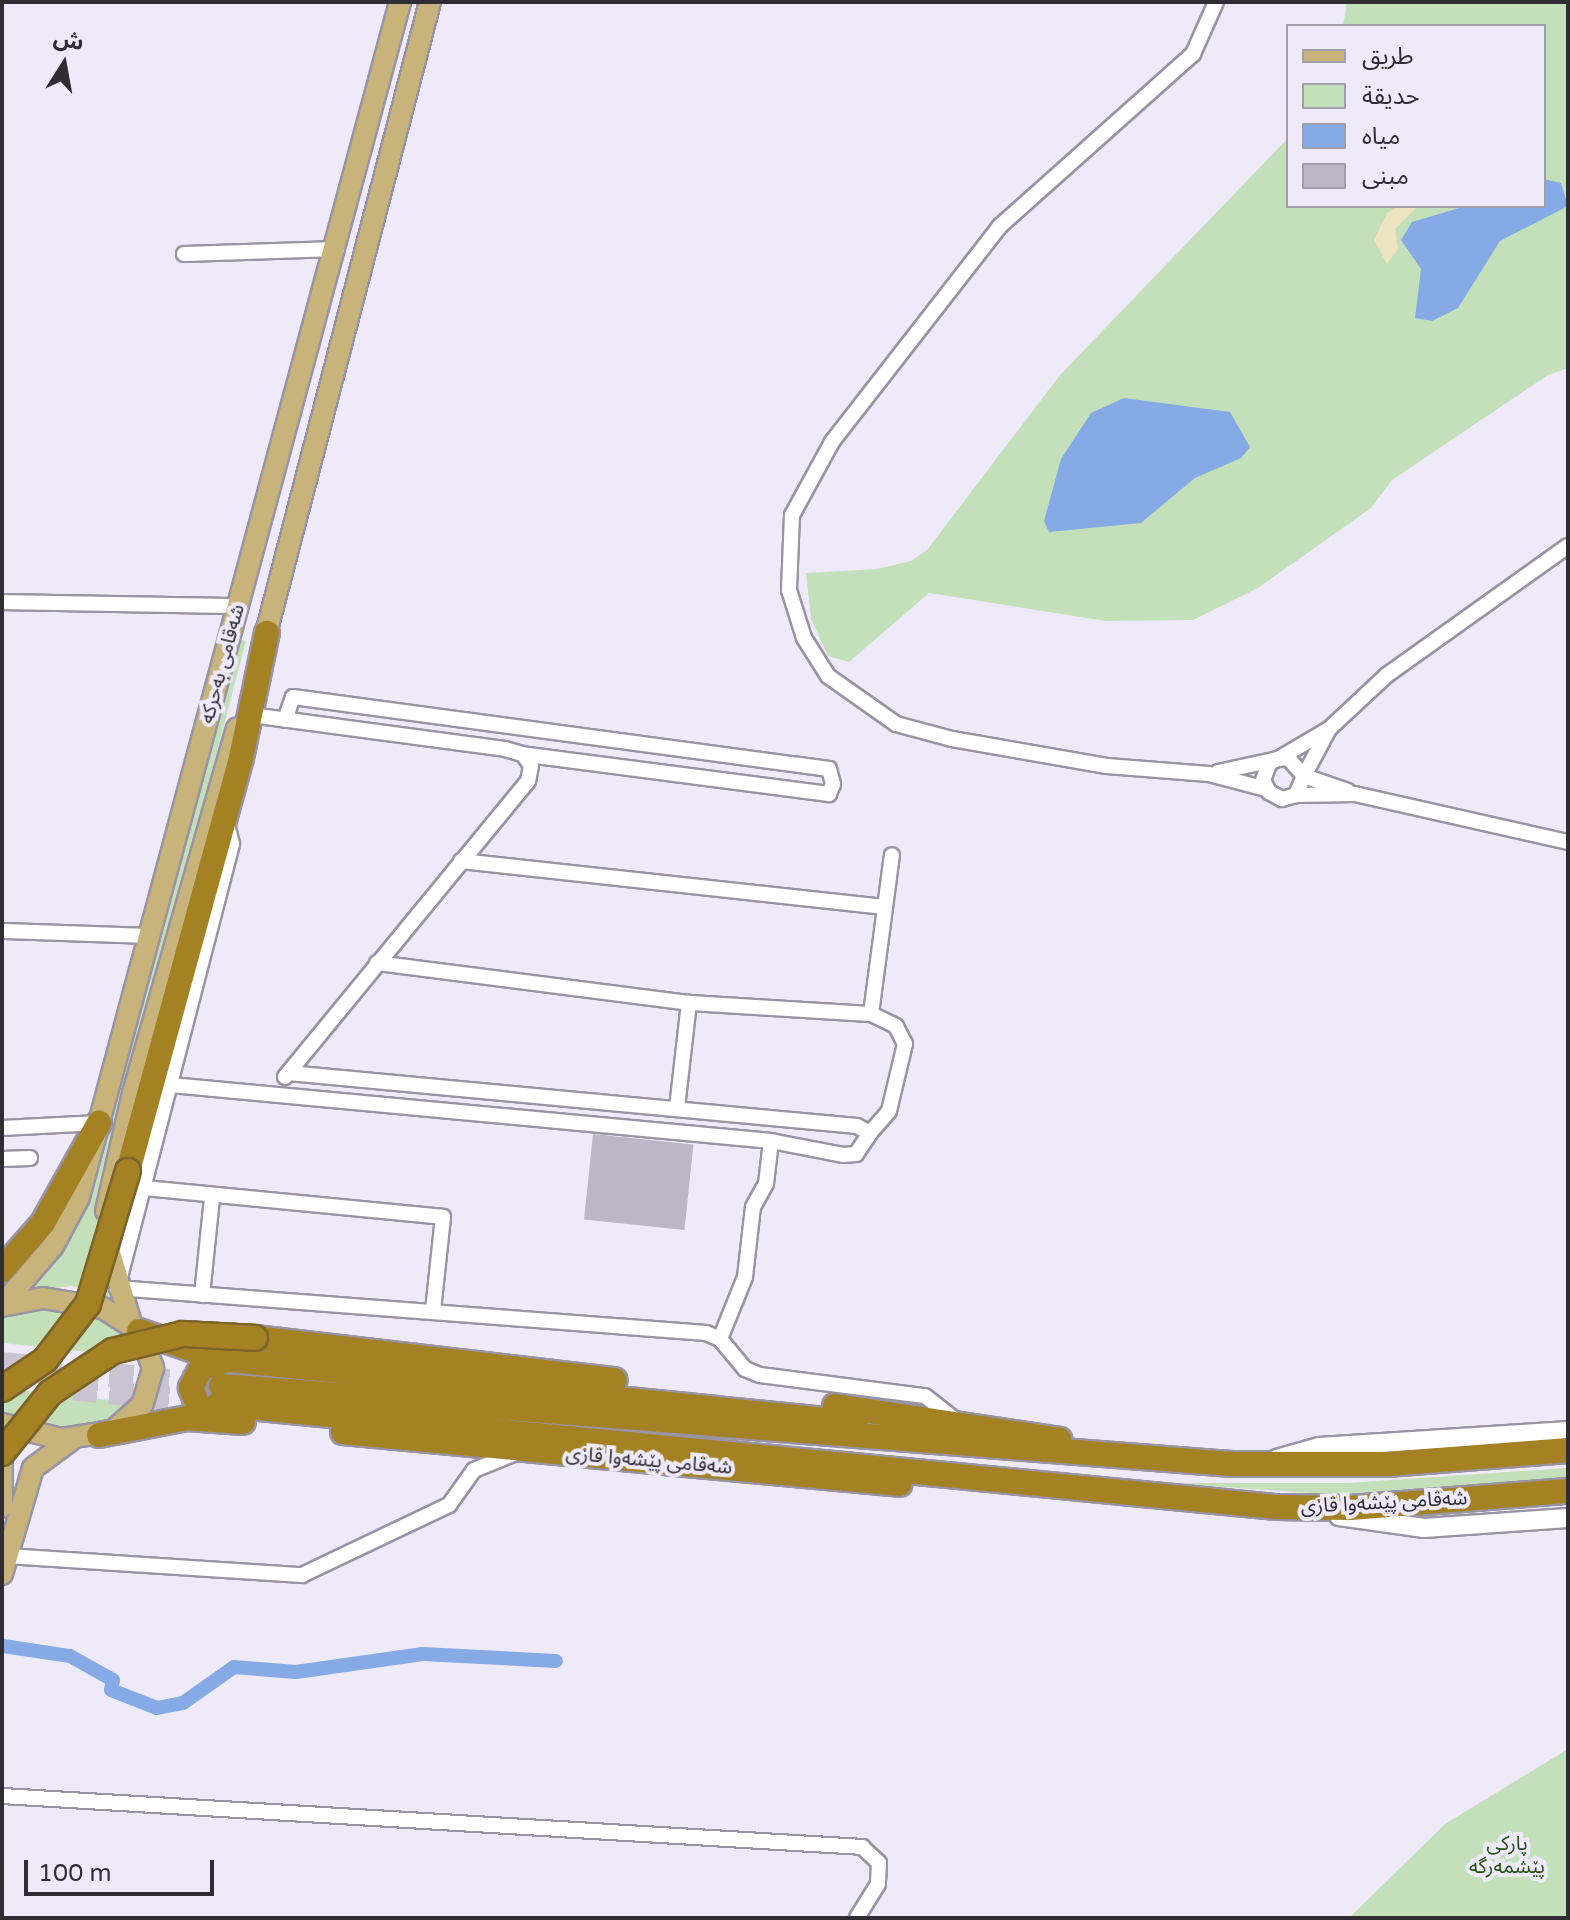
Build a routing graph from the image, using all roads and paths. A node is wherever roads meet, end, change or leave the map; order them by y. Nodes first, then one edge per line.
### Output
1 (391, 2) edge
2 (400, 2) edge
3 (430, 2) edge
4 (1216, 2) edge
5 (337, 249) junction
6 (184, 254) dead end
7 (1568, 546) edge
8 (2, 602) edge
9 (238, 606) junction
10 (267, 633) junction
11 (251, 715) junction
12 (285, 720) junction
13 (1329, 729) junction
14 (523, 754) junction
15 (1278, 759) junction
16 (1209, 774) junction
17 (1304, 776) junction
18 (1266, 789) junction
19 (1355, 794) junction
20 (1296, 795) junction
21 (224, 820) junction
22 (1568, 842) edge
23 (892, 855) dead end
24 (461, 861) junction
25 (885, 907) junction
26 (2, 931) edge
27 (150, 936) junction
28 (377, 963) junction
29 (689, 1003) junction
30 (871, 1014) junction
31 (288, 1073) junction
32 (171, 1085) junction
33 (278, 1092) junction
34 (677, 1108) junction
35 (99, 1123) junction
36 (2, 1128) edge
37 (870, 1133) junction
38 (771, 1141) junction
39 (30, 1158) dead end
40 (2, 1159) edge
41 (136, 1180) junction
42 (212, 1198) junction
43 (2, 1270) edge
44 (117, 1288) junction
45 (202, 1295) junction
46 (2, 1305) edge
47 (433, 1311) junction
48 (135, 1327) junction
49 (720, 1339) junction
50 (232, 1360) junction
51 (2, 1389) edge
52 (236, 1421) junction
53 (958, 1422) junction
54 (2, 1424) edge
55 (90, 1436) junction
56 (1558, 1442) edge
57 (1097, 1447) junction
58 (523, 1450) junction
59 (2, 1454) edge
60 (1237, 1464) junction
61 (1568, 1491) edge
62 (1200, 1499) junction
63 (2, 1507) edge
64 (1277, 1507) junction
65 (1568, 1518) edge
66 (4, 1565) edge
67 (2, 1796) edge
68 (857, 1918) edge

1 - 2 street
2 - 5 main road, شەقامی بەحرکە
3 - 10 main road, شەقامی بەحرکە
4 - 16 street
5 - 6 street
5 - 9 main road, شەقامی بەحرکە
7 - 13 street
8 - 9 street
9 - 27 main road, شەقامی بەحرکە
10 - 11 highway
10 - 44 main road, شەقامی بەحرکە
11 - 12 street
11 - 21 highway
12 - 14 street
12 - 14 street
13 - 15 street
13 - 17 street
14 - 24 street
15 - 16 street
15 - 17 street
15 - 18 street
16 - 18 street
17 - 19 street
17 - 20 street
18 - 20 street
19 - 20 street
19 - 22 street
21 - 32 street
21 - 41 highway
23 - 25 street
24 - 25 street
24 - 28 street
25 - 30 street
26 - 27 street
27 - 35 main road, شەقامی بەحرکە
28 - 29 street
28 - 31 street
29 - 30 street
29 - 34 street
30 - 37 street
31 - 33 street
31 - 34 street
32 - 33 street
32 - 41 street
33 - 38 street
34 - 37 street
35 - 36 street
35 - 43 highway
35 - 46 main road, شەقامی بەحرکە
37 - 38 street
38 - 49 street
39 - 40 street
41 - 42 street
41 - 44 street
41 - 51 highway, bridge
42 - 45 street
42 - 47 street
44 - 45 street
44 - 48 main road, شەقامی بەحرکە
45 - 47 street
46 - 48 main road, شەقامی پێشەوا قازی
47 - 49 street
48 - 50 highway, شەقامی پێشەوا قازی
48 - 55 main road
49 - 53 street
50 - 52 highway
50 - 57 highway, شەقامی پێشەوا قازی
52 - 55 highway, شەقامی پێشەوا قازی
52 - 58 highway, شەقامی پێشەوا قازی
53 - 57 highway
53 - 59 highway, bridge
54 - 55 main road, شەقامی پێشەوا قازی
55 - 66 main road
56 - 60 highway, شەقامی پێشەوا قازی
57 - 60 highway, شەقامی پێشەوا قازی
58 - 62 highway, شەقامی پێشەوا قازی
58 - 66 street
59 - 63 main road
60 - 62 highway, شەقامی پێشەوا قازی
61 - 64 highway, شەقامی پێشەوا قازی
62 - 64 highway, شەقامی پێشەوا قازی
64 - 65 main road
67 - 68 street

